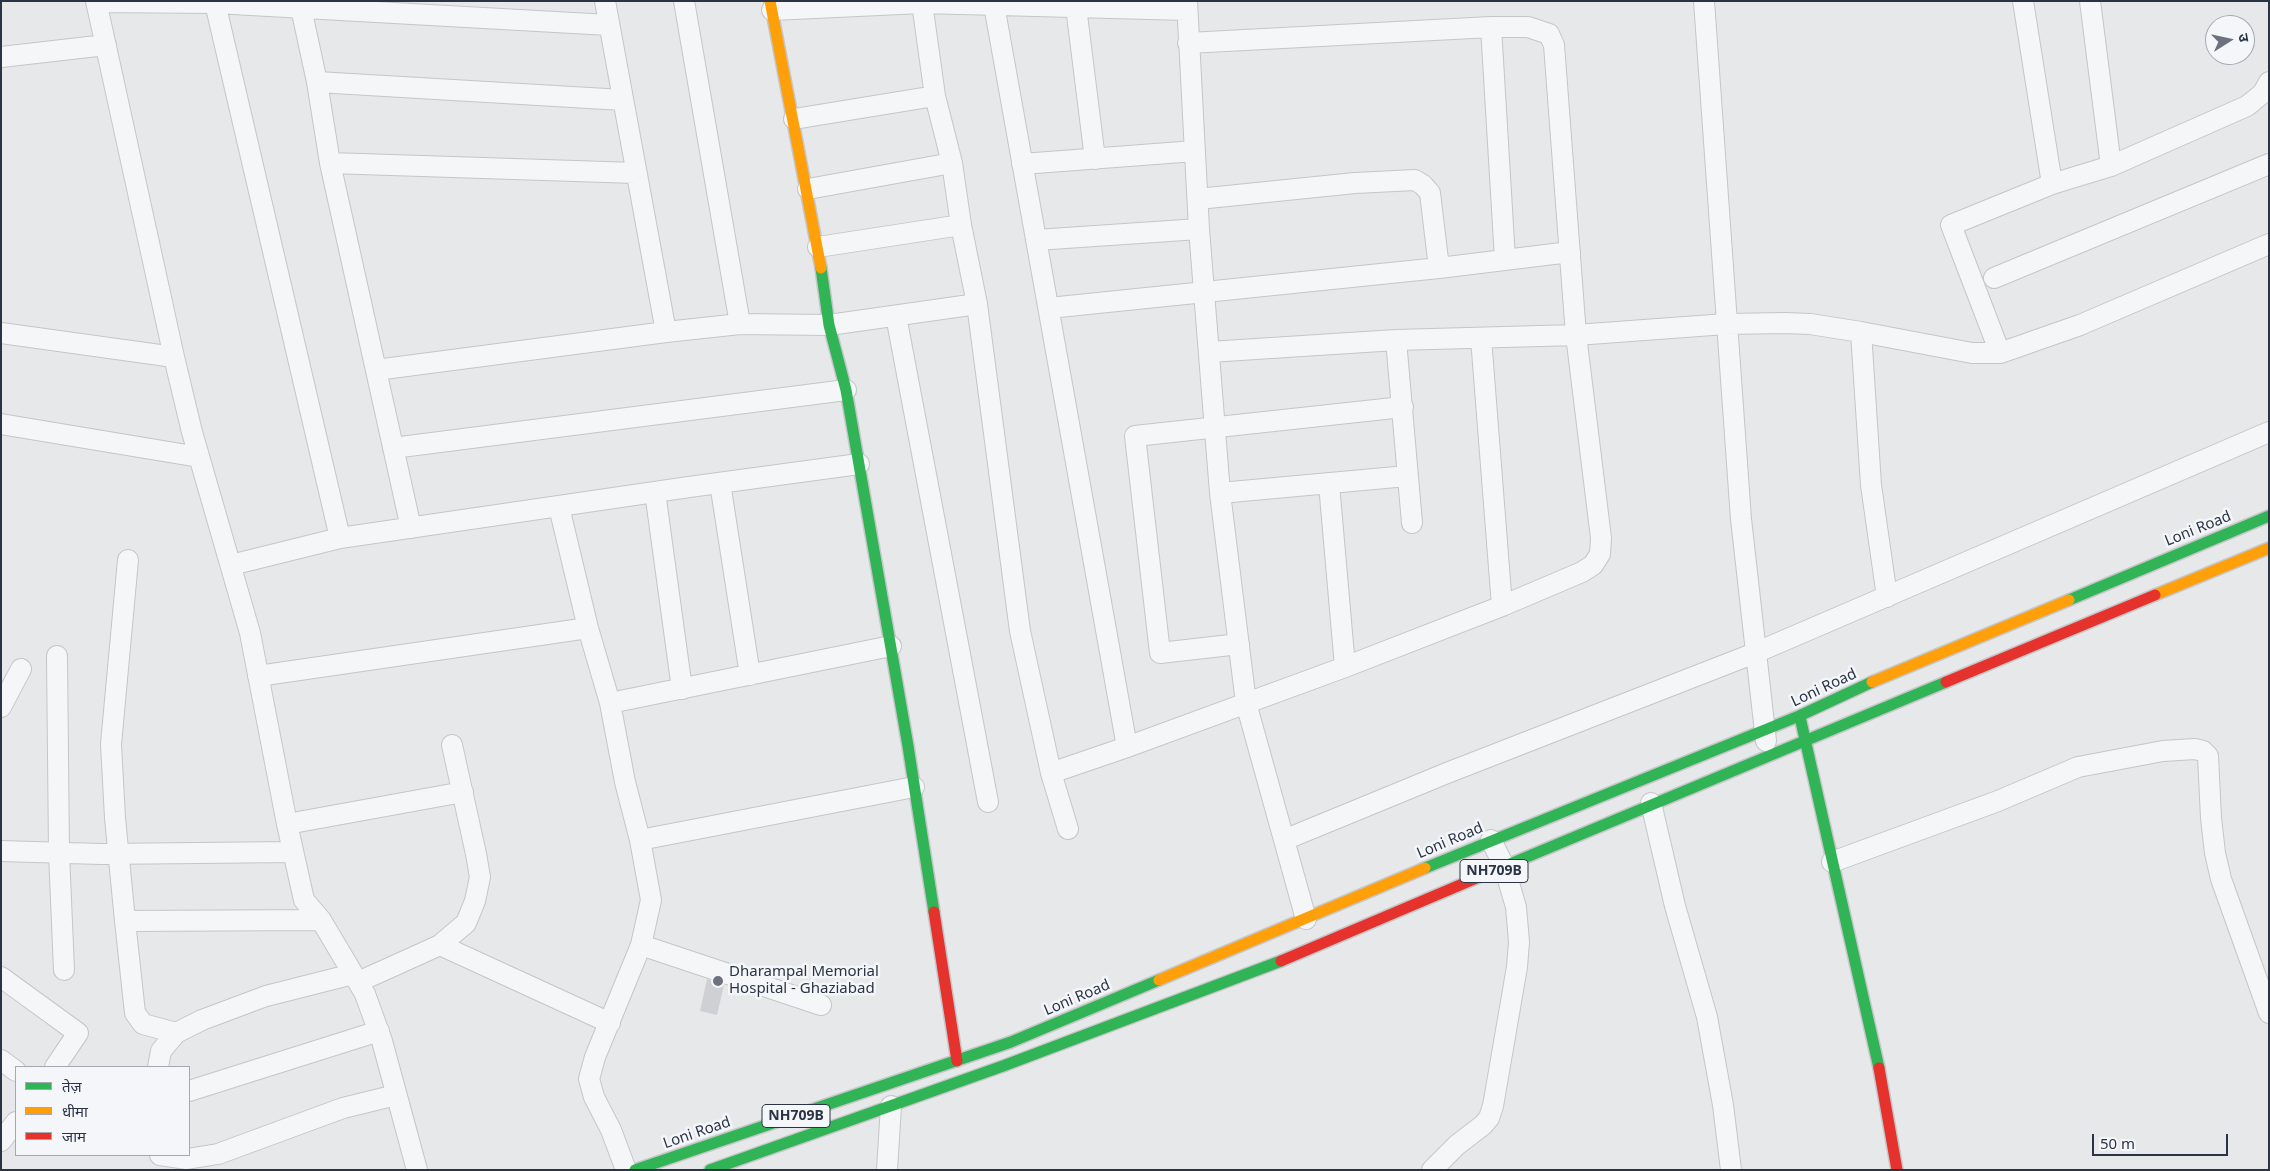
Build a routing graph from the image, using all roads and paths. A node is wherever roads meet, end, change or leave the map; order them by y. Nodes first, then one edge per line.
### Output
1 (604, 1) edge
2 (684, 1) edge
3 (1704, 1) edge
4 (2022, 1) edge
5 (2090, 1) edge
6 (96, 2) edge
7 (216, 3) junction
8 (922, 3) junction
9 (994, 5) junction
10 (1187, 5) edge
11 (771, 6) edge
12 (1076, 7) junction
13 (301, 8) junction
14 (609, 25) junction
15 (1491, 28) junction
16 (1188, 43) junction
17 (106, 45) junction
18 (1, 58) edge
19 (317, 82) junction
20 (2269, 82) edge
21 (935, 96) junction
22 (623, 100) junction
23 (794, 119) junction
24 (1195, 151) junction
25 (1095, 159) junction
26 (330, 163) junction
27 (952, 163) junction
28 (1022, 164) junction
29 (2269, 164) edge
30 (2111, 166) junction
31 (636, 173) junction
32 (2052, 184) junction
33 (808, 189) junction
34 (1198, 199) junction
35 (961, 225) junction
36 (1198, 229) junction
37 (1036, 240) junction
38 (2269, 244) edge
39 (818, 248) junction
40 (1570, 252) junction
41 (1505, 259) junction
42 (1439, 268) junction
43 (1994, 278) dead end
44 (1204, 293) junction
45 (977, 304) junction
46 (1049, 308) junction
47 (896, 316) junction
48 (740, 324) junction
49 (1726, 324) junction
50 (829, 325) junction
51 (666, 332) junction
52 (1861, 332) junction
53 (1, 333) edge
54 (1576, 335) junction
55 (1481, 338) junction
56 (1396, 340) junction
57 (1209, 352) junction
58 (2000, 352) junction
59 (174, 357) junction
60 (376, 370) junction
61 (846, 390) junction
62 (1403, 407) junction
63 (1, 424) edge
64 (1215, 426) junction
65 (2269, 432) edge
66 (393, 448) junction
67 (199, 457) junction
68 (859, 464) junction
69 (1407, 476) junction
70 (720, 482) junction
71 (1329, 484) junction
72 (655, 492) junction
73 (1220, 493) junction
74 (559, 507) junction
75 (2269, 516) edge
76 (1412, 523) dead end
77 (411, 528) junction
78 (340, 538) junction
79 (2269, 548) edge
80 (128, 560) dead end
81 (231, 565) junction
82 (1887, 597) junction
83 (1502, 606) junction
84 (588, 628) junction
85 (1239, 644) junction
86 (891, 646) junction
87 (1756, 652) junction
88 (57, 656) dead end
89 (1345, 667) junction
90 (20, 669) dead end
91 (750, 675) junction
92 (258, 676) junction
93 (682, 689) junction
94 (610, 703) junction
95 (1246, 703) junction
96 (1, 707) edge
97 (1800, 716) junction
98 (1764, 730) junction
99 (1804, 740) junction
100 (452, 745) dead end
101 (1127, 747) junction
102 (1768, 755) junction
103 (1050, 772) junction
104 (914, 787) junction
105 (462, 792) junction
106 (988, 802) dead end
107 (1652, 803) junction
108 (287, 824) junction
109 (1068, 829) dead end
110 (640, 840) junction
111 (1284, 840) junction
112 (1491, 840) junction
113 (1, 851) edge
114 (293, 852) junction
115 (60, 853) junction
116 (118, 854) junction
117 (1832, 862) junction
118 (1504, 866) junction
119 (1306, 919) junction
120 (321, 920) junction
121 (125, 922) junction
122 (440, 945) junction
123 (642, 945) junction
124 (64, 970) dead end
125 (1, 977) edge
126 (355, 978) junction
127 (821, 1005) dead end
128 (2269, 1013) edge
129 (610, 1023) junction
130 (379, 1031) junction
131 (176, 1033) junction
132 (1, 1060) edge
133 (957, 1061) junction
134 (57, 1066) edge
135 (158, 1066) edge
136 (15, 1070) edge
137 (190, 1091) edge
138 (396, 1095) junction
139 (891, 1106) junction
140 (15, 1123) edge
141 (1, 1141) edge
142 (167, 1156) edge
143 (417, 1170) edge
144 (626, 1170) edge
145 (635, 1170) edge
146 (710, 1170) edge
147 (887, 1170) edge
148 (1432, 1170) edge
149 (1731, 1170) edge
150 (1897, 1170) edge

1 - 14 street
2 - 48 street
3 - 49 street
4 - 32 street
5 - 30 street
6 - 7 street
6 - 17 street
7 - 13 street
7 - 78 street
8 - 9 street
8 - 11 street
8 - 21 street
9 - 12 street
9 - 28 street
10 - 12 street
10 - 16 street
11 - 23 main road
12 - 25 street
13 - 14 street
13 - 19 street
14 - 22 street
15 - 16 street
15 - 40 street
15 - 41 street
16 - 24 street
17 - 18 street
17 - 59 street
19 - 22 street
19 - 26 street
20 - 30 street
21 - 23 street
21 - 27 street
22 - 31 street
23 - 33 main road
24 - 25 street
24 - 34 street
25 - 28 street
26 - 31 street
26 - 60 street
27 - 33 street
27 - 35 street
28 - 37 street
29 - 43 street
30 - 32 street
31 - 51 street
32 - 58 street
33 - 39 main road
34 - 36 street
34 - 42 street
35 - 39 street
35 - 45 street
36 - 37 street
36 - 44 street
37 - 46 street
38 - 58 street
39 - 50 main road
40 - 41 street
40 - 54 street
41 - 42 street
42 - 44 street
44 - 46 street
44 - 57 street
45 - 47 street
45 - 103 street
46 - 101 street
47 - 50 street
47 - 106 street
48 - 50 street
48 - 51 street
49 - 52 street
49 - 54 street
49 - 87 street
50 - 61 main road
51 - 60 street
52 - 58 street
52 - 82 street
53 - 59 street
54 - 55 street
54 - 83 street
55 - 56 street
55 - 83 street
56 - 57 street
56 - 62 street
57 - 64 street
59 - 67 street
60 - 66 street
61 - 66 street
61 - 68 main road
62 - 64 street
62 - 69 street
63 - 67 street
64 - 73 street
64 - 85 street
65 - 82 street
66 - 77 street
67 - 81 street
68 - 70 street
68 - 86 main road
69 - 71 street
69 - 76 street
70 - 72 street
70 - 91 street
71 - 73 street
71 - 89 street
72 - 74 street
72 - 93 street
73 - 85 street
74 - 77 street
74 - 84 street
75 - 97 main road, Loni Road / NH709B
77 - 78 street
78 - 81 street
79 - 99 main road, NH709B
80 - 116 street
81 - 92 street
82 - 87 street
83 - 89 street
84 - 92 street
84 - 94 street
85 - 95 street
86 - 91 street
86 - 104 main road
87 - 98 street
87 - 111 street
88 - 115 street
89 - 95 street
90 - 96 street
91 - 93 street
92 - 108 street
93 - 94 street
94 - 110 street
95 - 101 street
95 - 111 street
97 - 98 main road, Loni Road / NH709B
97 - 99 main road
98 - 102 street
98 - 112 main road, Loni Road / NH709B
99 - 102 main road, NH709B
99 - 117 main road
100 - 105 street
101 - 103 street
102 - 107 main road, NH709B
103 - 109 street
104 - 110 street
104 - 133 main road
105 - 108 street
105 - 122 street
107 - 118 main road, NH709B
107 - 149 street
108 - 114 street
110 - 123 street
111 - 119 street
112 - 118 street
112 - 119 main road, Loni Road / NH709B
113 - 115 street
114 - 116 street
114 - 120 street
115 - 116 street
115 - 124 street
116 - 121 street
117 - 128 street
117 - 150 main road
118 - 139 main road, NH709B
118 - 148 street
119 - 133 main road, Loni Road / NH709B
120 - 121 street
120 - 126 street
121 - 131 street
122 - 126 street
122 - 129 street
123 - 127 street
123 - 129 street
125 - 134 street
126 - 130 street
126 - 131 street
129 - 144 street
130 - 137 street
130 - 138 street
131 - 135 street
132 - 136 street
133 - 145 main road, Loni Road / NH709B
138 - 142 street
138 - 143 street
139 - 146 main road, NH709B
139 - 147 street
140 - 141 street

